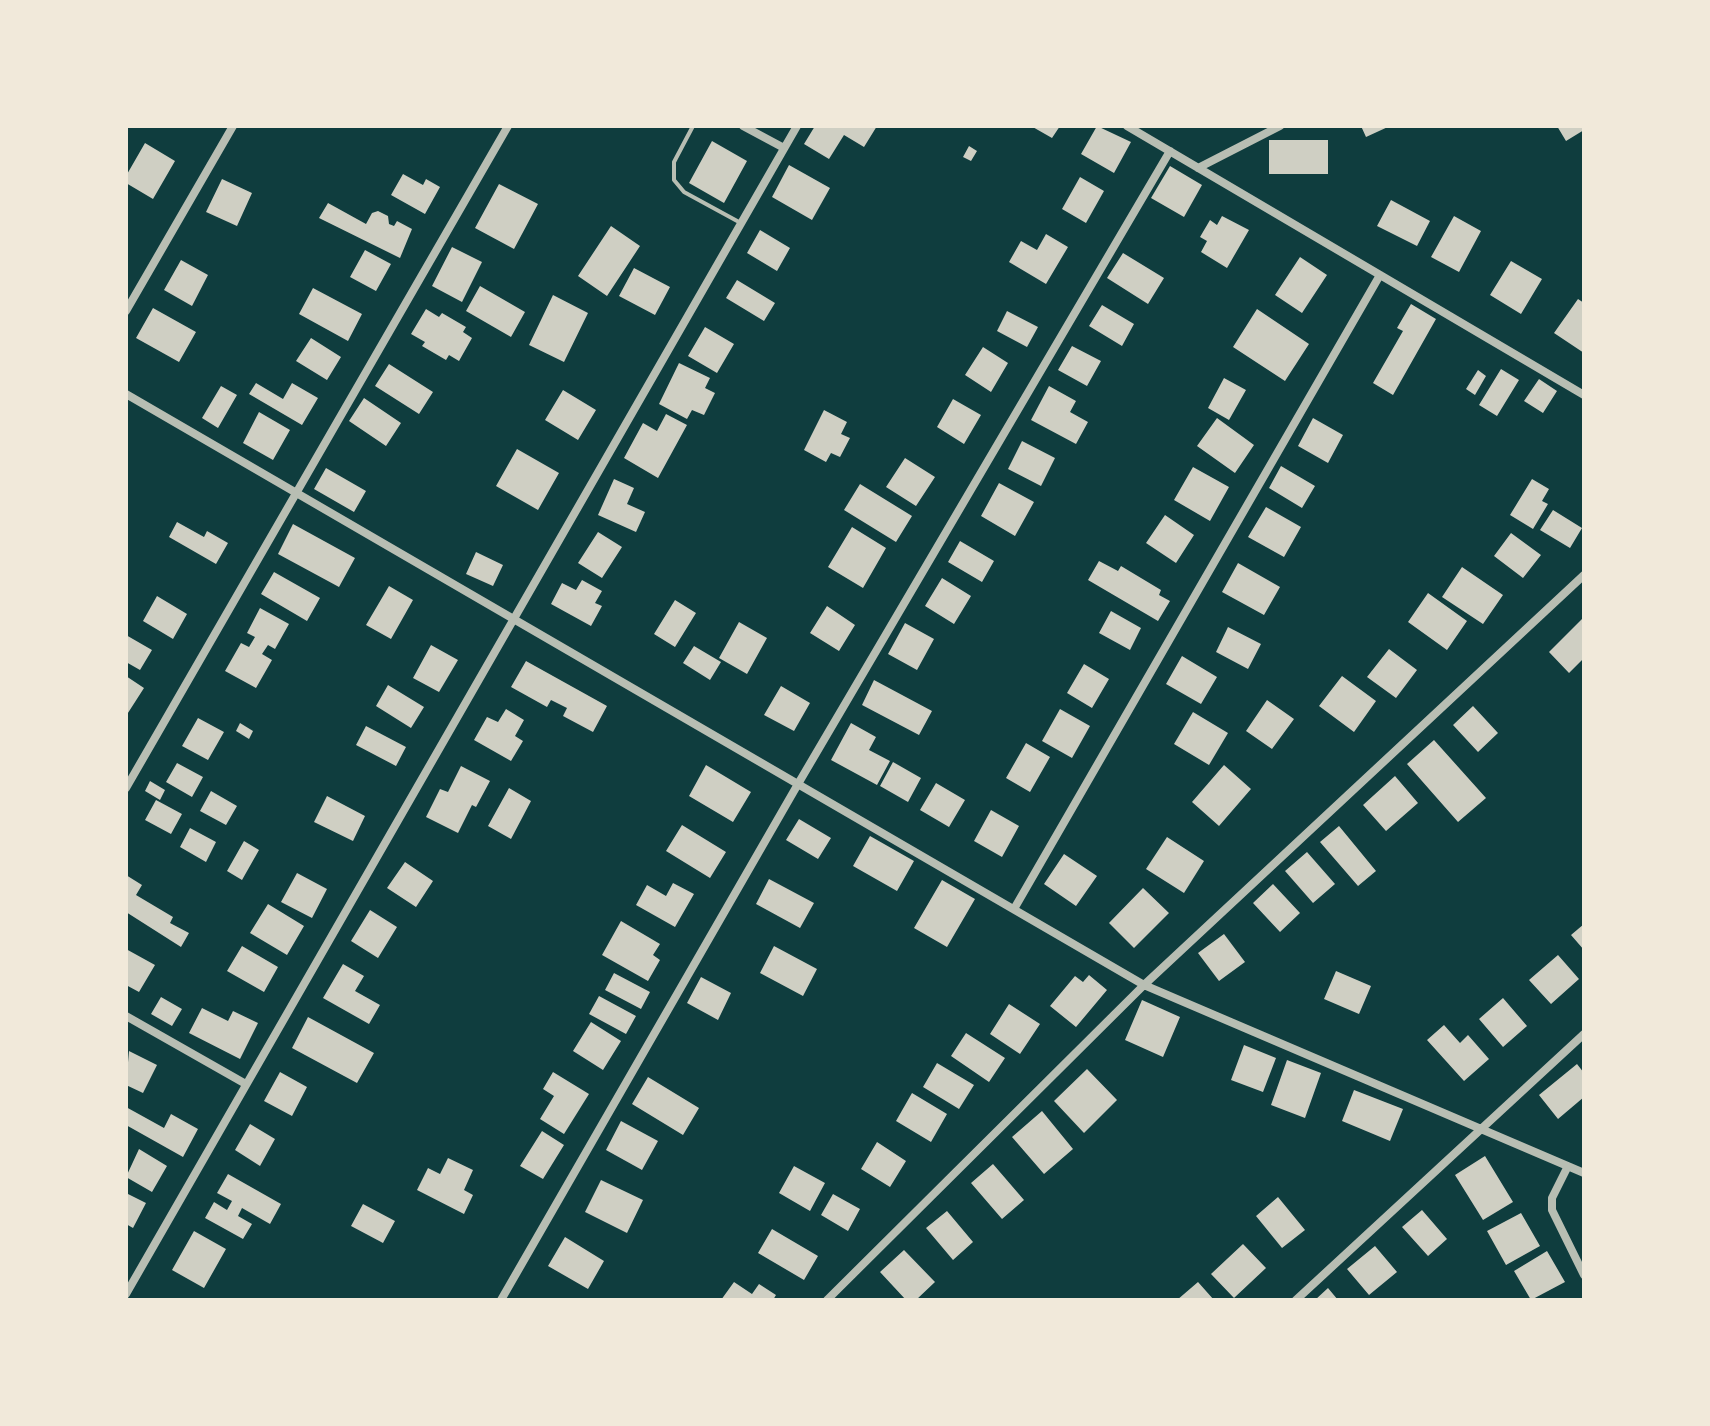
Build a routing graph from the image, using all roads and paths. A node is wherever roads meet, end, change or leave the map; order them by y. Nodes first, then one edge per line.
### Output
1 (233, 126) edge
2 (508, 126) edge
3 (693, 126) edge
4 (743, 126) edge
5 (797, 126) edge
6 (1127, 126) edge
7 (1280, 126) edge
8 (784, 148) junction
9 (1170, 151) junction
10 (1198, 168) junction
11 (743, 224) junction
12 (1380, 275) junction
13 (126, 311) edge
14 (126, 394) edge
15 (1584, 395) edge
16 (296, 493) junction
17 (1584, 575) edge
18 (515, 620) junction
19 (798, 784) junction
20 (126, 788) edge
21 (1014, 909) junction
22 (1144, 985) junction
23 (126, 1016) edge
24 (1584, 1034) edge
25 (244, 1083) junction
26 (1483, 1127) junction
27 (1568, 1166) junction
28 (1584, 1173) edge
29 (1584, 1275) edge
30 (126, 1294) edge
31 (501, 1300) edge
32 (827, 1300) edge
33 (1296, 1300) edge

1 - 13 street
2 - 16 street
3 - 11 lane
4 - 8 street
5 - 8 street
6 - 9 street
7 - 10 street
8 - 11 street
9 - 10 street
9 - 19 street
10 - 12 street
11 - 18 street
12 - 15 street
12 - 21 street
14 - 16 street
16 - 18 street
16 - 20 street
17 - 22 street
18 - 19 street
18 - 25 street
19 - 21 street
19 - 31 street
21 - 22 street
22 - 26 street
22 - 32 street
23 - 25 street
24 - 26 street
25 - 30 street
26 - 27 street
26 - 33 street
27 - 28 street
27 - 29 street

